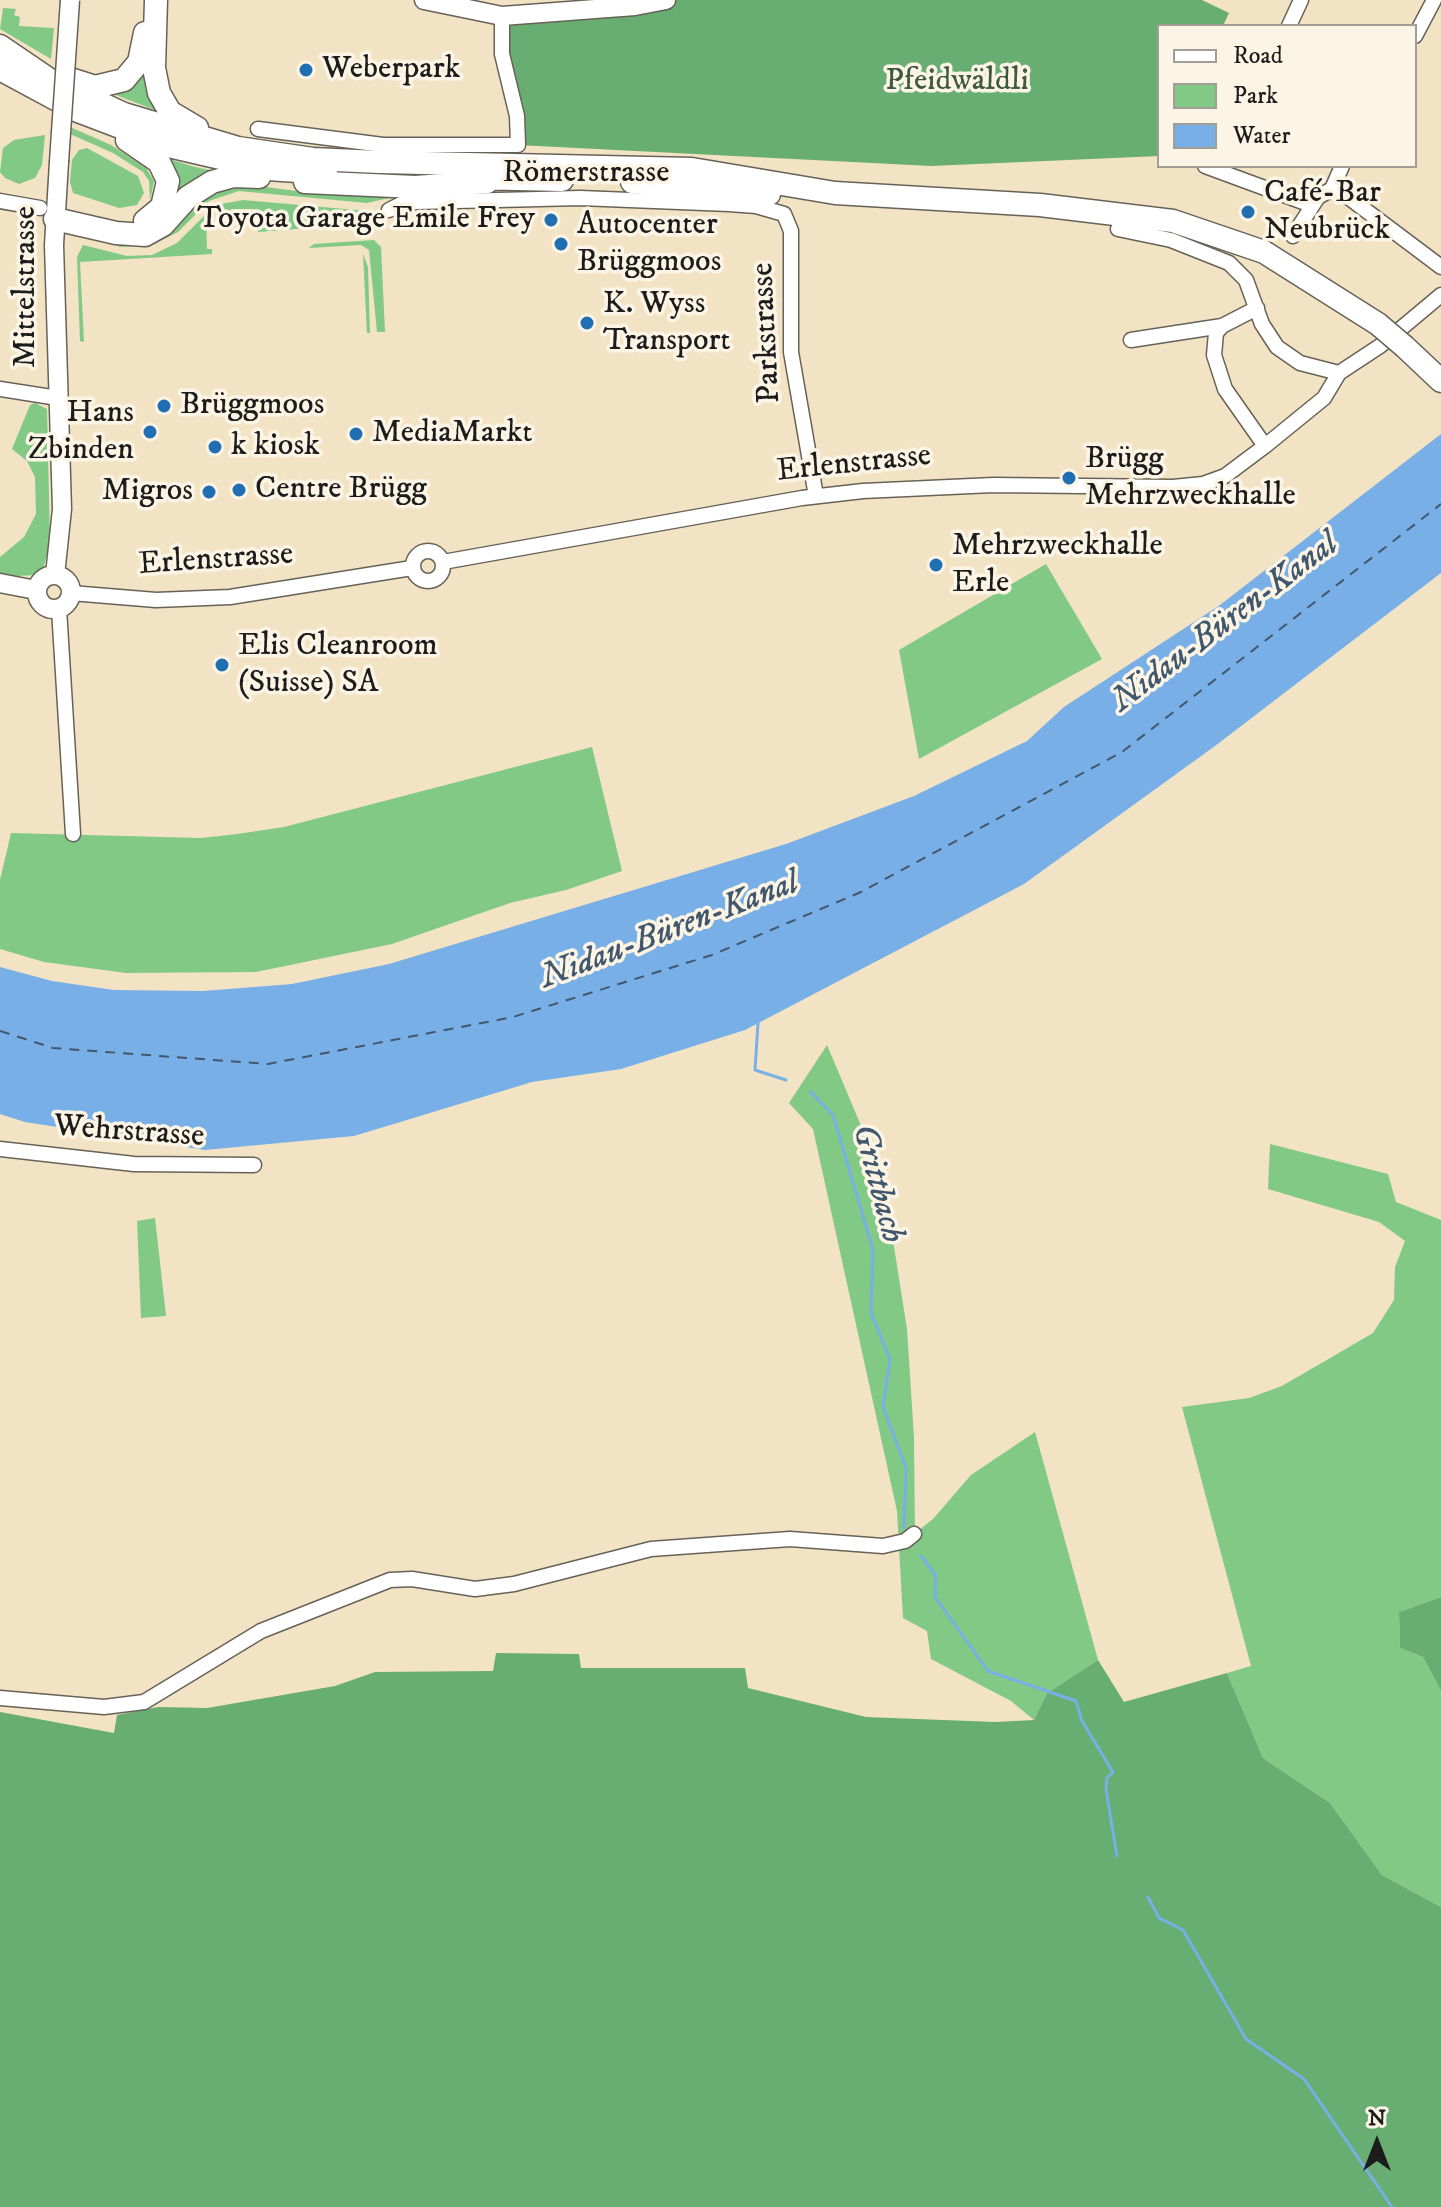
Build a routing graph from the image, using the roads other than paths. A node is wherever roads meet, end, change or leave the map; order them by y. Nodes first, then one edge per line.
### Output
1 (70, 0) edge
2 (146, 0) edge
3 (156, 0) edge
4 (424, 0) edge
5 (666, 0) edge
6 (1301, 0) edge
7 (1434, 0) edge
8 (502, 16) junction
9 (1290, 24) edge
10 (1417, 32) edge
11 (0, 46) edge
12 (30, 65) junction
13 (0, 69) edge
14 (78, 111) junction
15 (258, 129) dead end
16 (238, 148) junction
17 (1216, 168) edge
18 (1341, 168) edge
19 (692, 177) junction
20 (514, 179) junction
21 (1332, 189) junction
22 (0, 201) edge
23 (1311, 205) junction
24 (50, 210) junction
25 (389, 210) dead end
26 (784, 214) joint
27 (106, 224) junction
28 (1118, 229) dead end
29 (1293, 236) dead end
30 (1441, 267) edge
31 (1441, 295) edge
32 (1257, 308) junction
33 (1222, 326) junction
34 (1131, 340) dead end
35 (1339, 373) junction
36 (1441, 381) edge
37 (0, 389) edge
38 (58, 398) junction
39 (1265, 446) junction
40 (816, 496) junction
41 (443, 562) junction
42 (412, 568) junction
43 (55, 575) junction
44 (0, 583) edge
45 (36, 590) junction
46 (71, 593) junction
47 (59, 609) junction
48 (73, 834) dead end
49 (0, 1149) edge
50 (254, 1165) dead end
51 (905, 1540) dead end
52 (0, 1698) edge

1 - 24 main road, Mittelstrasse, bridge
2 - 12 highway
3 - 16 highway
4 - 8 main road
5 - 8 main road
6 - 9 street
7 - 10 street
8 - 15 street
11 - 12 highway
12 - 16 highway
13 - 14 highway
14 - 20 highway
14 - 27 highway
16 - 19 highway
17 - 23 street
18 - 21 street
19 - 20 highway
19 - 36 highway, bridge
20 - 27 highway
21 - 23 street
21 - 30 street
22 - 24 street
23 - 29 street
24 - 27 highway
24 - 38 main road, Mittelstrasse
25 - 26 street, Römerstrasse
26 - 40 street, Parkstrasse
28 - 32 street
31 - 35 street, Erlenstrasse
32 - 33 street
32 - 35 street
33 - 34 street
33 - 39 street
35 - 39 street, Erlenstrasse
37 - 38 street, Mittelstrasse
38 - 43 main road, Mittelstrasse
39 - 40 street, Erlenstrasse
40 - 41 street, Erlenstrasse
41 - 42 street
41 - 42 street
42 - 46 street, Erlenstrasse
43 - 45 main road
43 - 46 main road
44 - 45 main road
45 - 47 main road
46 - 47 main road
47 - 48 street
49 - 50 street, Wehrstrasse
51 - 52 street

